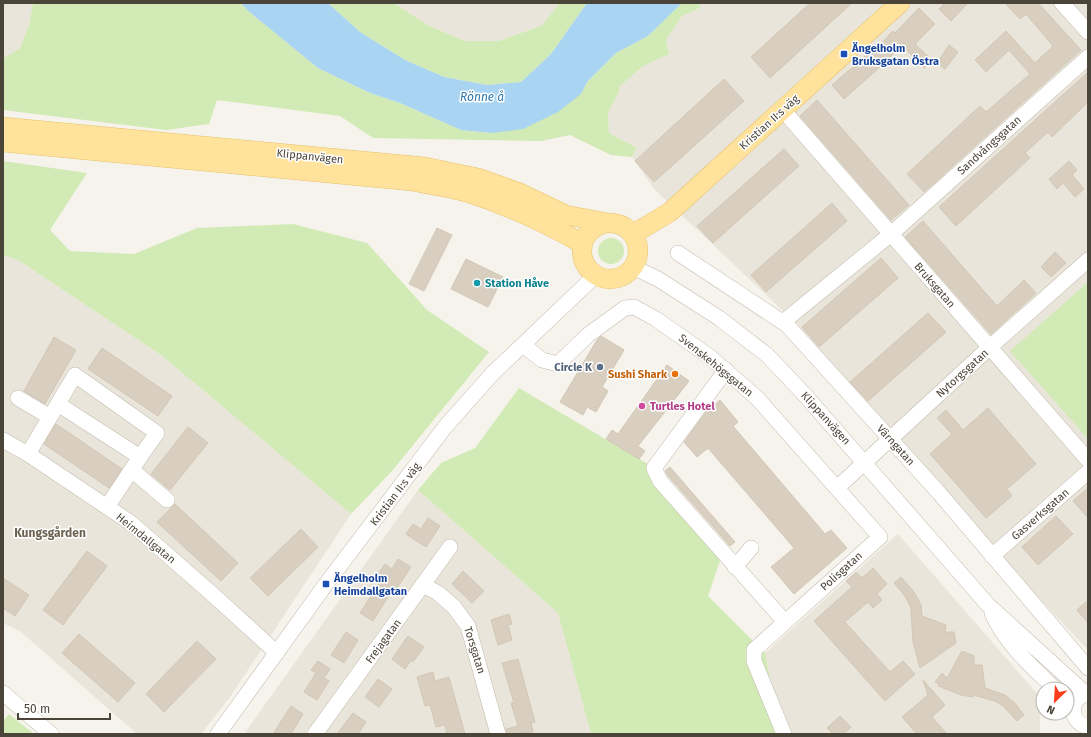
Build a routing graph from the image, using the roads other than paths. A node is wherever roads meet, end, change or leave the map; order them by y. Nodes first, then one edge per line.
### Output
1 (1062, 3) edge
2 (892, 5) edge
3 (1088, 32) edge
4 (1088, 57) edge
5 (782, 109) junction
6 (3, 127) edge
7 (3, 142) edge
8 (608, 223) junction
9 (633, 234) junction
10 (891, 234) junction
11 (583, 244) junction
12 (678, 253) dead end
13 (1088, 260) edge
14 (633, 267) junction
15 (596, 275) junction
16 (783, 322) junction
17 (523, 345) junction
18 (990, 347) junction
19 (726, 370) junction
20 (18, 398) dead end
21 (58, 404) junction
22 (50, 417) junction
23 (890, 439) junction
24 (3, 440) edge
25 (28, 454) junction
26 (140, 457) junction
27 (1088, 460) edge
28 (865, 462) junction
29 (132, 470) junction
30 (1088, 472) edge
31 (838, 487) junction
32 (167, 500) dead end
33 (107, 507) junction
34 (450, 547) dead end
35 (751, 548) dead end
36 (992, 556) junction
37 (735, 567) junction
38 (423, 585) junction
39 (988, 604) junction
40 (785, 622) junction
41 (277, 653) junction
42 (1088, 668) edge
43 (1047, 681) edge
44 (3, 693) edge
45 (1087, 694) edge
46 (1075, 700) edge
47 (1075, 717) edge
48 (1080, 728) edge
49 (51, 734) edge
50 (218, 734) edge
51 (315, 734) edge
52 (498, 734) edge
53 (784, 734) edge

1 - 3 street
2 - 5 main road, Kristian II:s väg
4 - 10 street, Sandvångsgatan
5 - 9 main road, Kristian II:s väg
5 - 10 street, Bruksgatan
6 - 8 main road, Klippanvägen
7 - 11 main road, Klippanvägen
8 - 9 main road, Klippanvägen
8 - 11 main road
9 - 14 main road
10 - 16 street, Sandvångsgatan
10 - 18 street, Bruksgatan
11 - 15 main road
12 - 16 street, Värngatan
13 - 18 street, Nytorgsgatan
14 - 15 main road
14 - 28 street, Klippanvägen
15 - 17 street, Kristian II:s väg
16 - 23 street, Värngatan
17 - 19 street, Svenskehögsgatan
17 - 41 street, Kristian II:s väg
18 - 23 street, Nytorgsgatan
18 - 27 street, Bruksgatan
19 - 31 street, Svenskehögsgatan
19 - 37 street
20 - 22 street
21 - 22 street
21 - 26 street
21 - 26 street
22 - 25 street
23 - 28 street, Nytorgsgatan
23 - 36 street, Värngatan
24 - 25 street, Heimdallgatan
25 - 33 street, Heimdallgatan
26 - 29 street
28 - 31 street, Nytorgsgatan
28 - 39 street, Klippanvägen
29 - 32 street
29 - 33 street
30 - 36 street, Gasverksgatan
31 - 40 street, Polisgatan
33 - 41 street, Heimdallgatan
34 - 38 street, Frejagatan
35 - 37 street
36 - 42 street, Värngatan
37 - 40 street
38 - 51 street, Frejagatan
38 - 52 street, Torsgatan
39 - 43 street, Klippanvägen
39 - 45 street, Klippanvägen
40 - 53 street, Polisgatan
41 - 50 street, Kristian II:s väg
44 - 49 street
45 - 46 street
47 - 48 street

